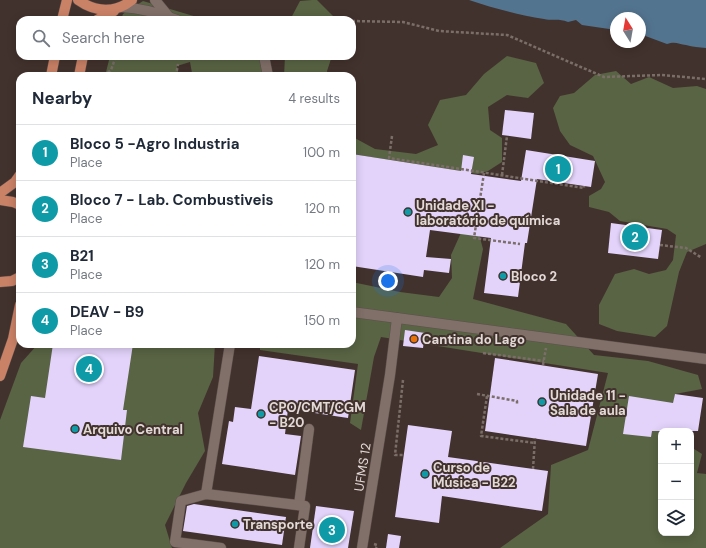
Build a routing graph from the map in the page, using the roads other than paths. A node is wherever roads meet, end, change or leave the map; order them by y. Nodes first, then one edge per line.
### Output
1 (66, 0) edge
2 (78, 0) edge
3 (132, 0) edge
4 (155, 0) edge
5 (121, 7) junction
6 (63, 16) edge
7 (104, 16) edge
8 (165, 16) edge
9 (171, 16) edge
10 (54, 60) edge
11 (82, 60) edge
12 (265, 60) edge
13 (52, 72) edge
14 (80, 72) edge
15 (267, 72) edge
16 (16, 181) edge
17 (0, 193) edge
18 (0, 200) edge
19 (16, 203) edge
20 (16, 279) edge
21 (0, 282) edge
22 (356, 313) edge
23 (397, 318) junction
24 (16, 324) edge
25 (229, 348) edge
26 (706, 359) edge
27 (0, 376) edge
28 (309, 429) dead end
29 (206, 494) junction
30 (299, 505) junction
31 (221, 548) edge
32 (299, 548) edge
33 (362, 548) edge

1 - 6 main road
2 - 5 main road
3 - 5 main road
4 - 9 lane
5 - 7 main road
5 - 8 lane
10 - 13 main road
11 - 14 main road
12 - 15 lane
16 - 17 main road
18 - 19 main road
20 - 21 main road
22 - 23 lane
23 - 26 lane
23 - 33 lane, UFMS 12
24 - 27 main road
25 - 29 lane
28 - 30 lane
29 - 30 lane
29 - 31 lane
30 - 32 lane

